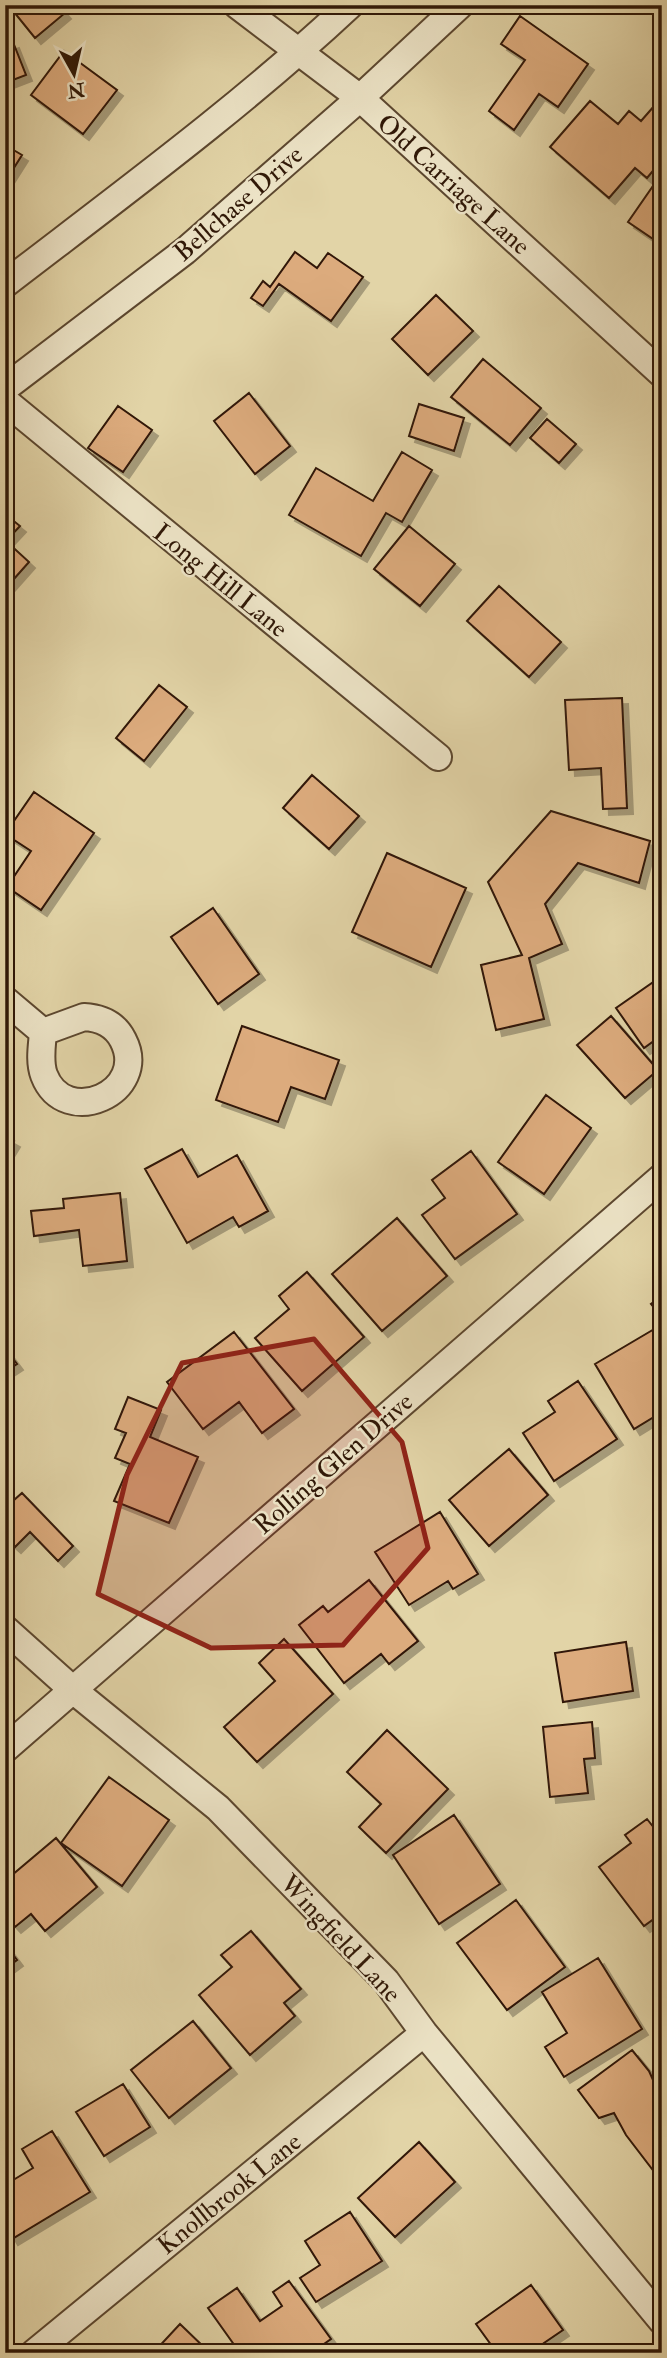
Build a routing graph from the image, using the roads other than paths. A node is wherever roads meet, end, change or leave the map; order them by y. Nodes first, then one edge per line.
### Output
1 (237, 5) edge
2 (350, 5) edge
3 (460, 5) edge
4 (300, 52) junction
5 (360, 98) junction
6 (5, 284) edge
7 (662, 374) edge
8 (5, 388) edge
9 (5, 401) edge
10 (438, 757) dead end
11 (5, 1000) edge
12 (43, 1032) dead end
13 (662, 1177) edge
14 (5, 1629) edge
15 (73, 1690) junction
16 (5, 1749) edge
17 (424, 2034) junction
18 (662, 2321) edge
19 (34, 2353) edge

1 - 4 street, Old Carriage Lane
2 - 4 street
3 - 5 street, Bellchase Drive
4 - 5 street, Old Carriage Lane
4 - 6 street
5 - 7 street, Old Carriage Lane
5 - 8 street, Bellchase Drive
9 - 10 street, Long Hill Lane
11 - 12 street
13 - 15 street, Rolling Glen Drive
14 - 15 street, Wingfield Lane
15 - 16 street, Rolling Glen Drive
15 - 17 street, Wingfield Lane
17 - 18 street, Wingfield Lane
17 - 19 street, Knollbrook Lane

